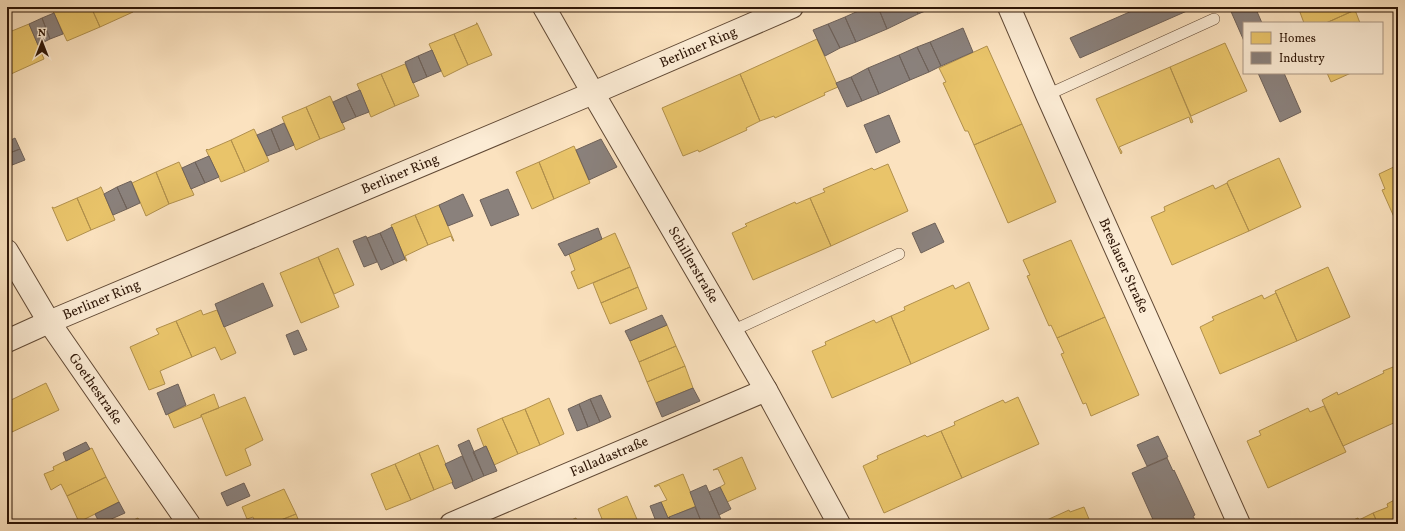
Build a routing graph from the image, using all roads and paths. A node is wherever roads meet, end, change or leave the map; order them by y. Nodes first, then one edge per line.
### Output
1 (544, 7) edge
2 (792, 7) edge
3 (1009, 7) edge
4 (1214, 19) dead end
5 (593, 93) junction
6 (1047, 95) junction
7 (7, 251) edge
8 (899, 254) dead end
9 (49, 322) junction
10 (732, 331) junction
11 (7, 341) edge
12 (766, 390) junction
13 (189, 524) edge
14 (452, 524) edge
15 (839, 524) edge
16 (1239, 524) edge

1 - 5 street, Schillerstraße
2 - 5 street, Berliner Ring
3 - 6 street, Breslauer Straße
4 - 6 lane
5 - 9 street, Berliner Ring
5 - 10 street, Schillerstraße
6 - 16 street, Breslauer Straße
7 - 9 street, Goethestraße
8 - 10 lane
9 - 11 street, Berliner Ring
9 - 13 street, Goethestraße
10 - 12 street, Schillerstraße
12 - 14 street, Falladastraße
12 - 15 street, Schillerstraße

